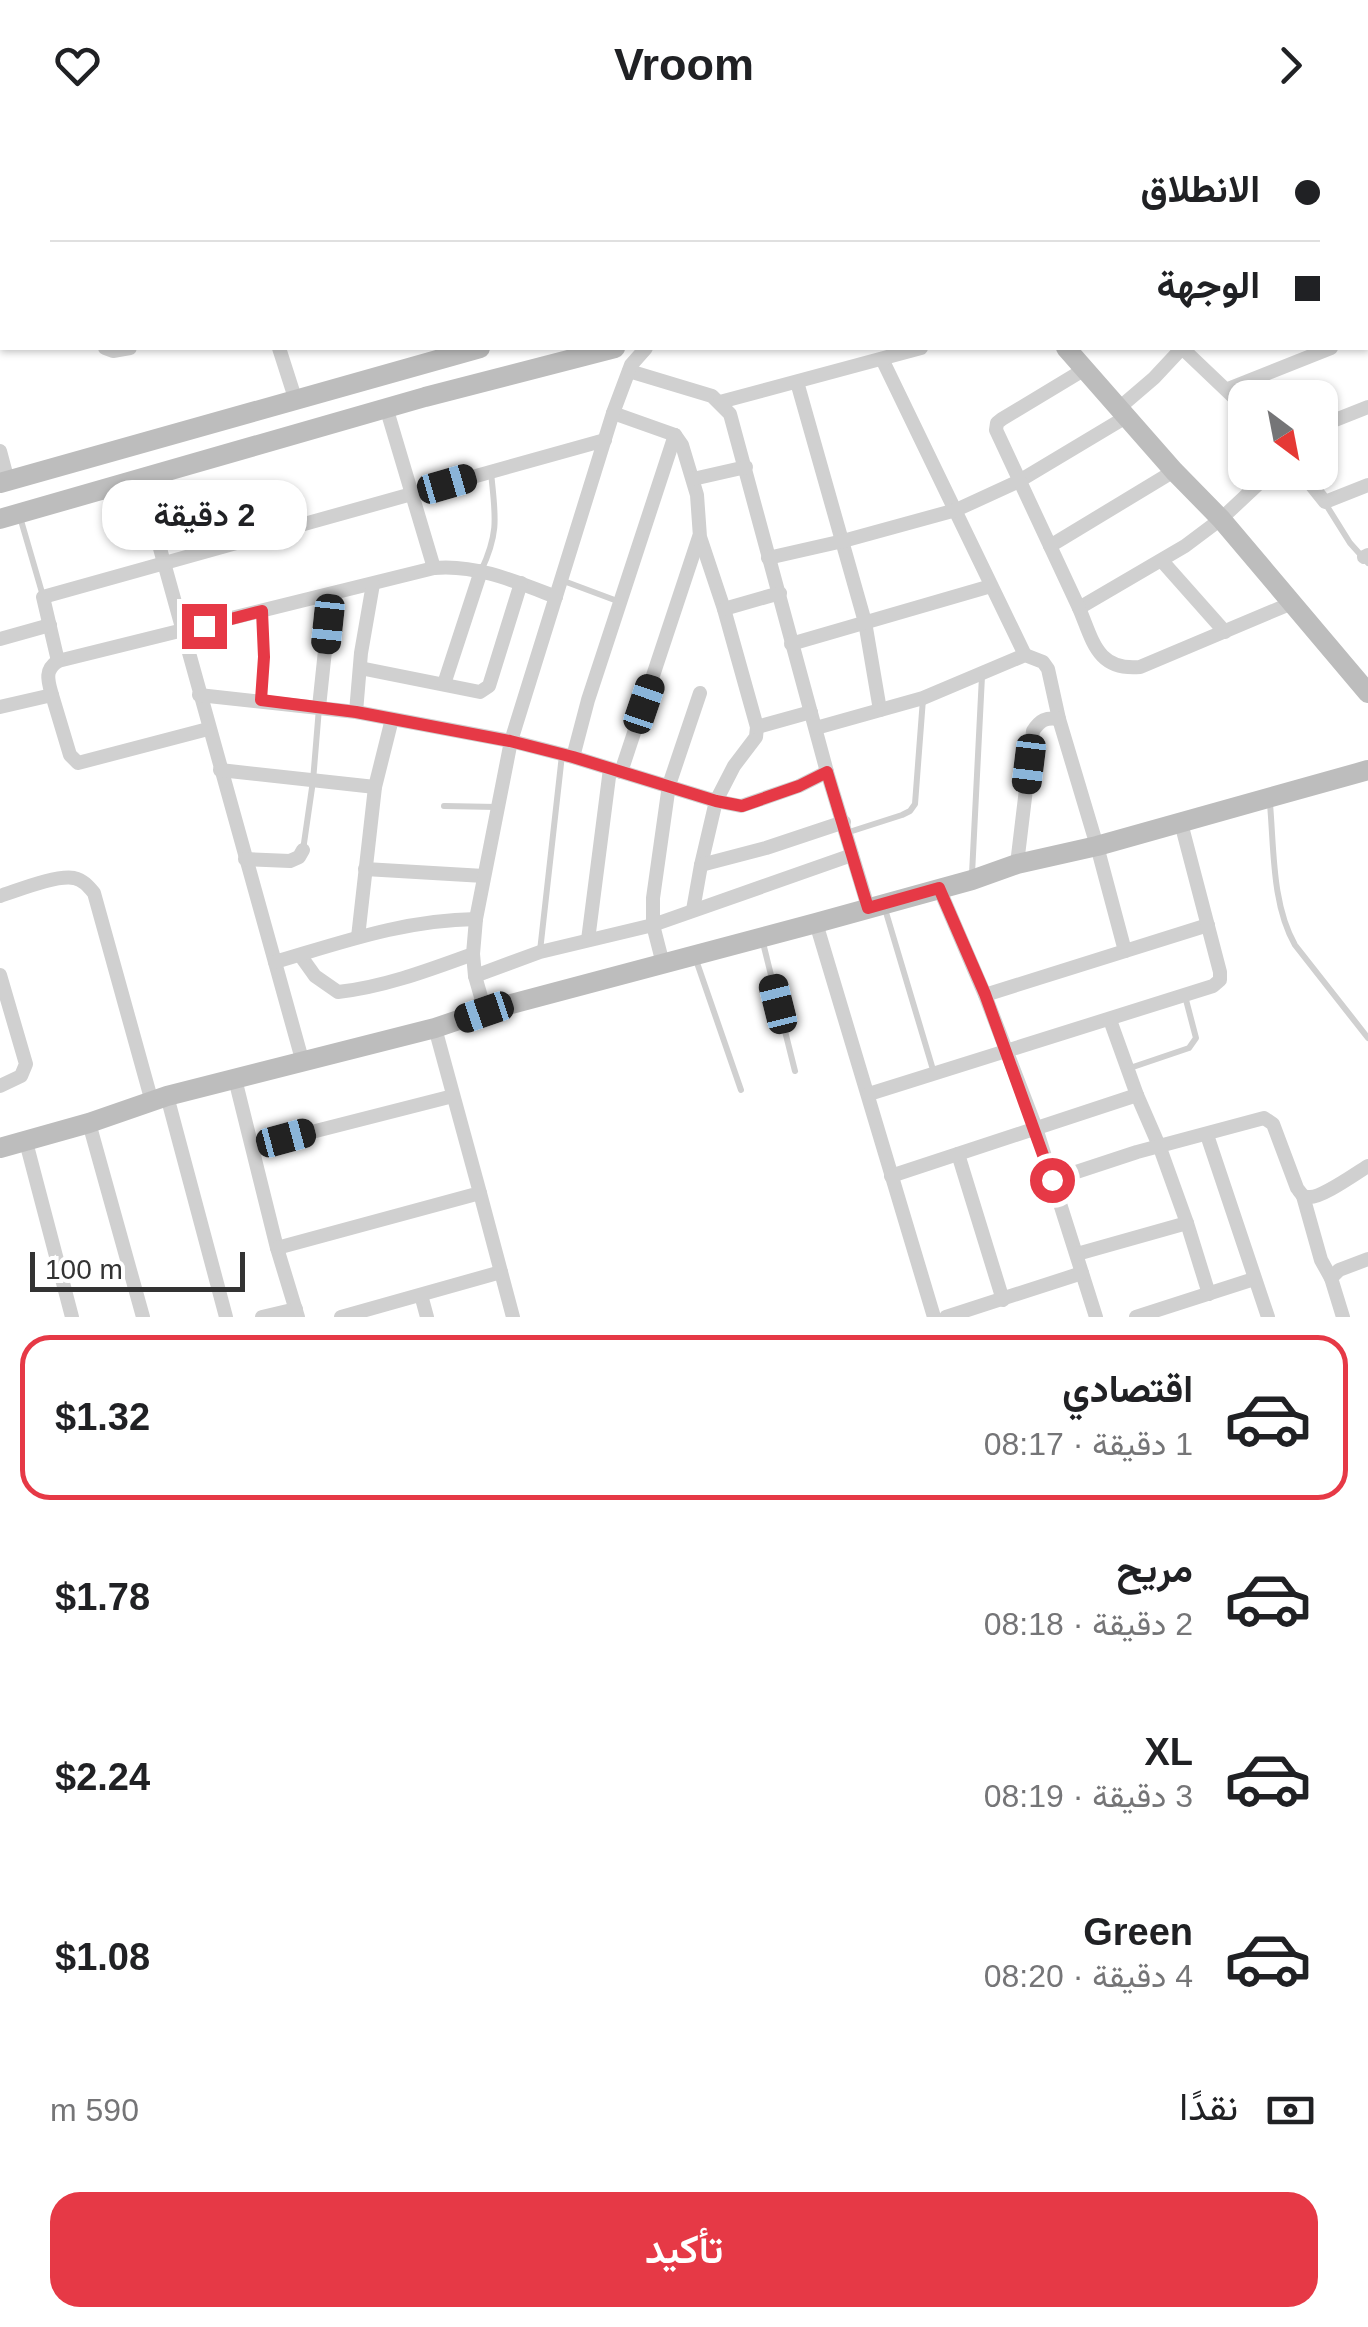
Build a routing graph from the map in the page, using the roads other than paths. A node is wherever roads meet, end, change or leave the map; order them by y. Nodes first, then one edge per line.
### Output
1 (280, 350) edge
2 (467, 350) edge
3 (607, 350) edge
4 (630, 350) edge
5 (644, 350) edge
6 (913, 350) edge
7 (1068, 350) edge
8 (1180, 350) edge
9 (1184, 350) edge
10 (1326, 350) edge
11 (882, 359) junction
12 (630, 368) junction
13 (1085, 369) junction
14 (1251, 380) edge
15 (796, 382) junction
16 (1228, 389) edge
17 (296, 400) junction
18 (720, 402) junction
19 (1368, 406) edge
20 (386, 407) junction
21 (1123, 412) junction
22 (613, 413) junction
23 (1338, 418) edge
24 (674, 435) junction
25 (605, 440) junction
26 (0, 451) edge
27 (746, 467) junction
28 (491, 471) junction
29 (1174, 471) junction
30 (141, 480) junction
31 (693, 480) junction
32 (1019, 481) junction
33 (4, 482) edge
34 (1368, 484) edge
35 (1251, 490) edge
36 (1315, 490) edge
37 (413, 492) junction
38 (1325, 502) junction
39 (956, 510) junction
40 (9, 517) edge
41 (1221, 519) junction
42 (700, 537) junction
43 (843, 541) junction
44 (1050, 546) junction
45 (768, 558) junction
46 (1367, 559) edge
47 (1162, 561) junction
48 (165, 562) junction
49 (434, 568) junction
50 (481, 571) junction
51 (561, 580) junction
52 (373, 584) junction
53 (521, 584) junction
54 (991, 586) junction
55 (780, 593) junction
56 (331, 594) junction
57 (556, 596) junction
58 (43, 597) junction
59 (621, 602) junction
60 (1292, 604) junction
61 (1079, 608) junction
62 (724, 609) junction
63 (262, 611) junction
64 (864, 622) junction
65 (50, 625) junction
66 (183, 631) junction
67 (1225, 632) junction
68 (0, 639) edge
69 (791, 644) junction
70 (1026, 655) junction
71 (58, 661) junction
72 (360, 668) junction
73 (982, 674) junction
74 (444, 684) junction
75 (700, 693) dead end
76 (1368, 693) edge
77 (199, 694) junction
78 (52, 695) junction
79 (924, 698) junction
80 (261, 700) junction
81 (0, 706) edge
82 (319, 707) junction
83 (880, 710) junction
84 (356, 712) junction
85 (392, 718) junction
86 (1058, 719) junction
87 (813, 720) junction
88 (757, 727) junction
89 (208, 729) junction
90 (510, 741) junction
91 (568, 756) junction
92 (220, 770) junction
93 (615, 770) junction
94 (1368, 770) edge
95 (827, 772) junction
96 (313, 781) junction
97 (669, 786) junction
98 (375, 787) junction
99 (1269, 798) junction
100 (716, 801) junction
101 (444, 806) dead end
102 (498, 808) junction
103 (1181, 822) junction
104 (845, 828) junction
105 (1098, 846) junction
106 (303, 850) joint
107 (852, 856) junction
108 (245, 859) junction
109 (1018, 864) junction
110 (701, 865) junction
111 (365, 869) junction
112 (484, 876) junction
113 (972, 880) junction
114 (939, 888) junction
115 (0, 896) edge
116 (876, 906) junction
117 (693, 910) junction
118 (476, 918) junction
119 (816, 924) junction
120 (653, 925) junction
121 (1208, 925) junction
122 (358, 938) junction
123 (762, 938) junction
124 (588, 940) junction
125 (1126, 951) junction
126 (540, 952) junction
127 (300, 954) junction
128 (473, 954) junction
129 (694, 956) junction
130 (274, 962) junction
131 (663, 964) junction
132 (0, 975) edge
133 (475, 976) junction
134 (985, 994) junction
135 (1185, 995) junction
136 (484, 1012) junction
137 (1110, 1020) junction
138 (434, 1028) junction
139 (1367, 1036) edge
140 (1004, 1051) junction
141 (303, 1063) junction
142 (1127, 1069) junction
143 (795, 1072) dead end
144 (934, 1074) junction
145 (235, 1079) junction
146 (0, 1086) edge
147 (741, 1090) dead end
148 (869, 1094) junction
149 (1137, 1095) junction
150 (453, 1096) junction
151 (160, 1099) junction
152 (89, 1123) junction
153 (1036, 1128) junction
154 (1207, 1135) junction
155 (26, 1142) junction
156 (252, 1147) junction
157 (0, 1148) edge
158 (1160, 1148) junction
159 (958, 1154) junction
160 (1368, 1166) edge
161 (891, 1176) junction
162 (1052, 1180) junction
163 (480, 1193) junction
164 (1303, 1196) junction
165 (1188, 1223) junction
166 (277, 1248) junction
167 (1078, 1254) junction
168 (1368, 1259) edge
169 (502, 1272) junction
170 (1082, 1272) junction
171 (1331, 1278) junction
172 (1254, 1279) junction
173 (421, 1294) junction
174 (1209, 1294) junction
175 (1002, 1300) junction
176 (297, 1313) edge
177 (349, 1316) edge
178 (72, 1317) edge
179 (143, 1317) edge
180 (226, 1317) edge
181 (262, 1317) edge
182 (427, 1317) edge
183 (513, 1317) edge
184 (934, 1317) edge
185 (946, 1317) edge
186 (1096, 1317) edge
187 (1136, 1317) edge
188 (1268, 1317) edge
189 (1343, 1317) edge

1 - 17 street
2 - 17 street
3 - 20 street
4 - 12 street
5 - 12 street
6 - 11 street
7 - 13 street
8 - 21 street
9 - 16 street
10 - 14 street
11 - 15 street
11 - 39 street
12 - 18 street
12 - 22 street
13 - 21 street
13 - 32 street
15 - 18 street
15 - 43 street
17 - 33 street
18 - 27 street
19 - 23 street
20 - 30 street
20 - 37 street
21 - 29 street
21 - 32 street
22 - 24 street
22 - 25 street
24 - 31 street
24 - 59 street
25 - 28 street
25 - 51 street
26 - 33 street
27 - 31 street
27 - 45 street
28 - 37 street
28 - 50 lane
29 - 41 street
29 - 44 street
30 - 40 street
30 - 48 street
31 - 42 street
32 - 39 street
32 - 44 street
34 - 38 street
35 - 41 street
36 - 38 street
37 - 48 street
37 - 49 street
38 - 46 lane
39 - 43 street
39 - 54 street
40 - 58 lane
41 - 47 street
41 - 60 street
42 - 62 street
42 - 93 street
43 - 45 street
43 - 64 street
44 - 61 street
45 - 55 street
47 - 61 street
47 - 67 street
48 - 58 street
48 - 66 street
49 - 50 street
49 - 52 street
50 - 53 street
50 - 74 street
51 - 57 street
51 - 59 lane
52 - 56 street
52 - 72 street
53 - 57 street
53 - 74 street
54 - 64 street
54 - 70 street
55 - 62 street
55 - 69 street
56 - 63 street
56 - 82 street
57 - 90 street
58 - 65 street
59 - 91 street
60 - 67 street
60 - 76 street
61 - 67 street
62 - 88 street
63 - 66 street
63 - 80 lane
64 - 69 street
64 - 83 street
65 - 68 street
65 - 71 street
66 - 71 street
66 - 77 street
69 - 87 street
70 - 73 street
70 - 86 street
71 - 78 street
72 - 74 street
72 - 84 street
73 - 79 street
73 - 113 lane
75 - 97 street
77 - 80 street
77 - 89 street
78 - 81 street
78 - 89 street
79 - 83 street
79 - 104 lane
80 - 82 street
82 - 84 street
82 - 96 lane
83 - 87 street
84 - 85 street
85 - 90 street
85 - 98 street
86 - 105 street
86 - 109 street
87 - 88 street
87 - 95 street
88 - 100 street
89 - 92 street
90 - 91 street
90 - 102 street
91 - 93 street
91 - 126 lane
92 - 96 street
92 - 108 street
93 - 97 street
93 - 124 street
94 - 99 street
95 - 100 street
95 - 104 street
96 - 98 street
96 - 106 lane
97 - 100 street
97 - 120 street
98 - 111 street
99 - 103 street
99 - 139 lane
100 - 110 street
101 - 102 lane
102 - 112 street
103 - 105 street
103 - 121 street
104 - 107 street
104 - 110 street
105 - 109 street
105 - 125 street
106 - 108 street
107 - 116 street
107 - 117 street
108 - 130 street
109 - 113 street
110 - 117 street
111 - 112 street
111 - 122 street
112 - 118 street
113 - 114 street
114 - 116 street
114 - 134 street
115 - 151 street
116 - 119 street
116 - 144 lane
117 - 120 street
118 - 122 street
118 - 128 street
119 - 123 street
119 - 148 street
120 - 124 street
120 - 131 street
121 - 125 street
121 - 135 street
122 - 127 street
123 - 129 street
123 - 143 lane
124 - 126 street
125 - 134 street
126 - 133 street
127 - 128 street
127 - 130 street
128 - 133 street
129 - 131 street
129 - 147 lane
130 - 141 street
131 - 136 street
132 - 146 street
133 - 136 street
134 - 140 street
135 - 137 street
135 - 142 lane
136 - 138 street
137 - 140 street
137 - 142 street
138 - 141 street
138 - 150 street
140 - 144 street
140 - 153 street
141 - 145 street
142 - 149 street
144 - 148 street
145 - 151 street
145 - 156 street
148 - 161 street
149 - 153 street
149 - 158 street
150 - 156 street
150 - 163 street
151 - 152 street
151 - 180 street
152 - 155 street
152 - 179 street
153 - 159 street
153 - 162 street
154 - 158 street
154 - 164 street
154 - 172 street
155 - 157 street
155 - 178 street
156 - 166 street
158 - 162 street
158 - 165 street
159 - 161 street
159 - 175 street
160 - 164 street
161 - 184 street
162 - 167 street
163 - 166 street
163 - 169 street
164 - 171 street
165 - 167 street
165 - 174 street
166 - 176 street
167 - 170 street
168 - 171 street
169 - 173 street
169 - 183 street
170 - 175 street
170 - 186 street
171 - 189 street
172 - 174 street
172 - 188 street
173 - 177 street
173 - 182 street
174 - 187 street
175 - 185 street
176 - 181 street

